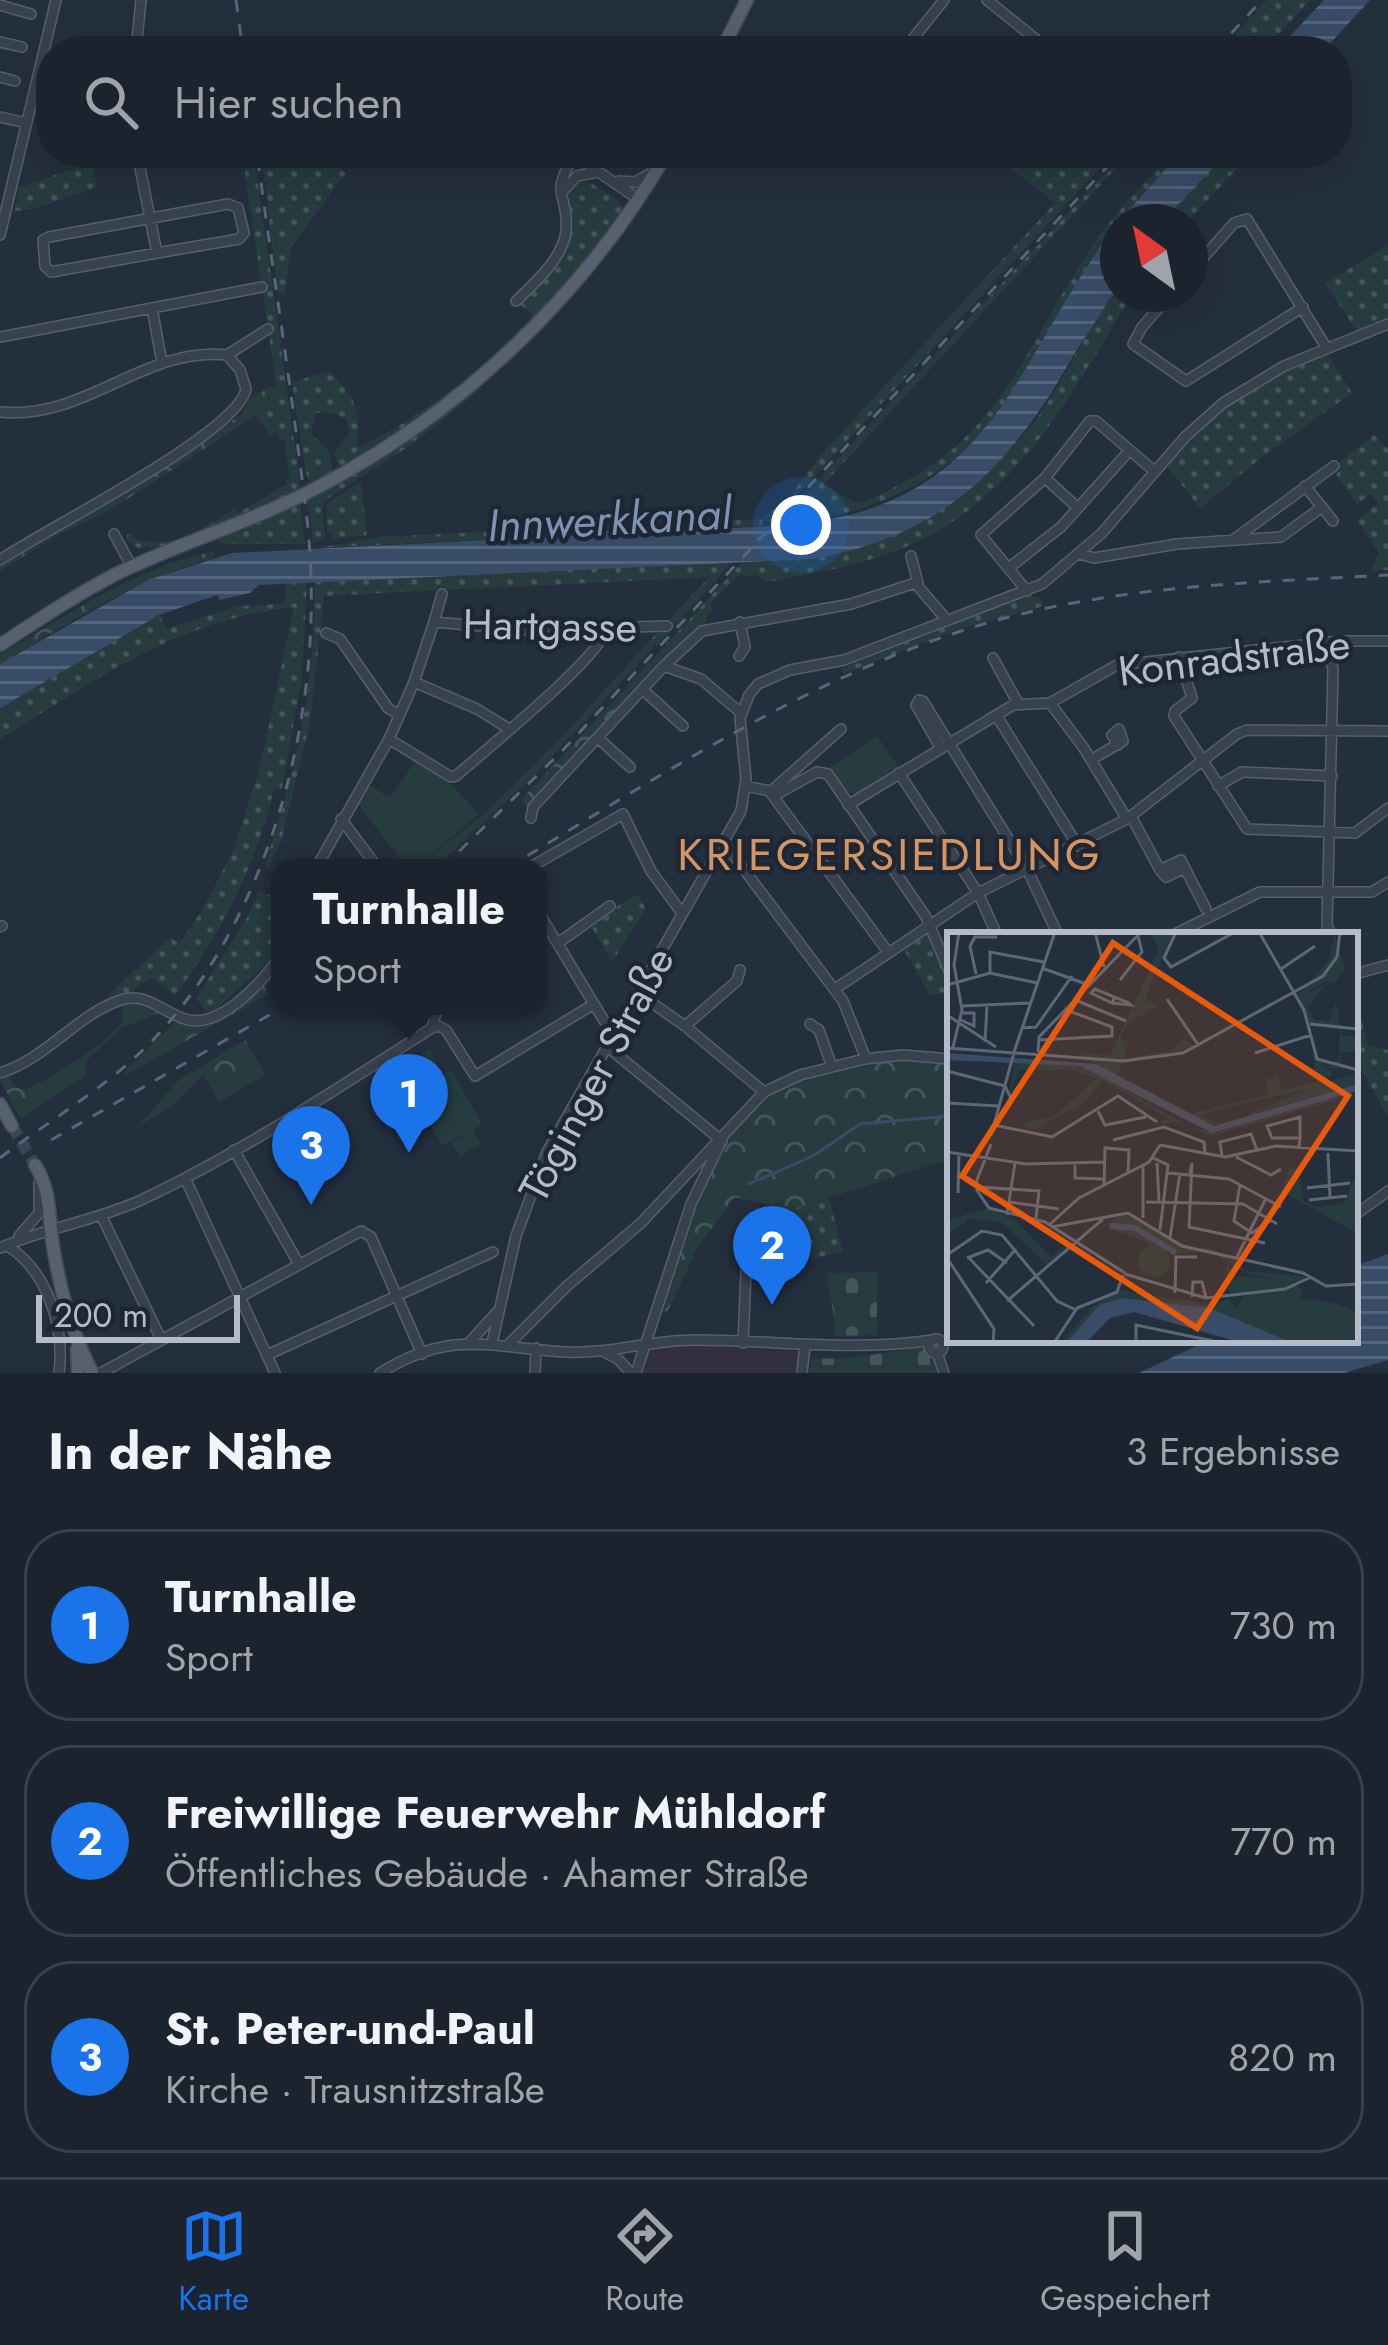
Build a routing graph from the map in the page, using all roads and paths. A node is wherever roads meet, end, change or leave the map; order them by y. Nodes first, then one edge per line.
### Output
1 (56, 0) edge
2 (141, 0) edge
3 (747, 0) edge
4 (944, 0) edge
5 (987, 0) edge
6 (0, 5) edge
7 (31, 14) dead end
8 (47, 36) edge
9 (137, 36) edge
10 (729, 36) edge
11 (915, 36) edge
12 (1032, 36) edge
13 (0, 42) edge
14 (22, 46) dead end
15 (0, 77) edge
16 (15, 81) dead end
17 (36, 81) edge
18 (0, 117) edge
19 (26, 122) junction
20 (140, 168) edge
21 (567, 168) edge
22 (594, 168) edge
23 (658, 170) joint
24 (604, 175) junction
25 (638, 200) junction
26 (562, 202) junction
27 (151, 219) junction
28 (0, 235) edge
29 (1208, 252) edge
30 (157, 253) junction
31 (262, 287) dead end
32 (516, 301) dead end
33 (1303, 307) junction
34 (152, 308) junction
35 (1157, 312) edge
36 (1388, 323) edge
37 (268, 329) dead end
38 (0, 337) edge
39 (1326, 347) junction
40 (226, 355) junction
41 (162, 363) junction
42 (0, 412) edge
43 (1129, 451) junction
44 (1334, 466) dead end
45 (1154, 472) junction
46 (1045, 478) junction
47 (1305, 486) junction
48 (1322, 507) junction
49 (1078, 508) junction
50 (1333, 521) dead end
51 (114, 534) dead end
52 (1233, 540) junction
53 (1081, 554) junction
54 (911, 556) dead end
55 (0, 560) edge
56 (132, 567) junction
57 (1010, 567) junction
58 (918, 583) junction
59 (1027, 591) junction
60 (442, 595) dead end
61 (945, 618) junction
62 (434, 622) junction
63 (740, 622) junction
64 (667, 626) dead end
65 (607, 628) junction
66 (326, 633) dead end
67 (1388, 641) edge
68 (0, 645) edge
69 (1324, 645) junction
70 (739, 656) dead end
71 (1179, 657) junction
72 (994, 658) dead end
73 (664, 666) junction
74 (414, 682) junction
75 (643, 690) junction
76 (1018, 703) junction
77 (1050, 703) junction
78 (741, 713) junction
79 (399, 715) junction
80 (996, 715) junction
81 (683, 726) dead end
82 (508, 729) junction
83 (842, 729) dead end
84 (1388, 731) edge
85 (1331, 733) junction
86 (598, 738) junction
87 (388, 739) junction
88 (944, 744) junction
89 (1118, 745) dead end
90 (1091, 760) junction
91 (1202, 761) junction
92 (630, 767) dead end
93 (899, 773) junction
94 (1332, 776) junction
95 (746, 786) junction
96 (1218, 786) junction
97 (770, 792) junction
98 (848, 805) junction
99 (1388, 808) edge
100 (531, 818) dead end
101 (1129, 818) junction
102 (341, 819) junction
103 (1331, 833) junction
104 (724, 843) junction
105 (1078, 846) junction
106 (321, 859) edge
107 (372, 859) edge
108 (544, 859) edge
109 (1027, 868) junction
110 (1388, 882) edge
111 (1328, 891) junction
112 (978, 893) junction
113 (610, 906) dead end
114 (1206, 909) dead end
115 (681, 912) junction
116 (928, 923) junction
117 (547, 925) edge
118 (996, 932) edge
119 (1057, 932) edge
120 (1179, 932) edge
121 (1331, 932) edge
122 (555, 938) junction
123 (547, 939) edge
124 (887, 952) junction
125 (1388, 964) edge
126 (271, 966) edge
127 (947, 966) edge
128 (740, 970) dead end
129 (1359, 973) edge
130 (835, 989) junction
131 (639, 994) junction
132 (594, 1004) junction
133 (436, 1015) edge
134 (810, 1024) dead end
135 (685, 1026) junction
136 (432, 1028) junction
137 (616, 1034) junction
138 (609, 1048) junction
139 (866, 1059) junction
140 (947, 1059) edge
141 (832, 1067) junction
142 (0, 1072) edge
143 (764, 1092) junction
144 (0, 1104) edge
145 (12, 1126) dead end
146 (722, 1141) junction
147 (234, 1150) junction
148 (35, 1165) joint
149 (185, 1178) junction
150 (1388, 1191) edge
151 (1358, 1213) edge
152 (102, 1217) junction
153 (51, 1229) junction
154 (5, 1246) edge
155 (493, 1252) dead end
156 (298, 1264) junction
157 (746, 1271) dead end
158 (399, 1295) junction
159 (240, 1296) junction
160 (499, 1308) junction
161 (488, 1323) junction
162 (161, 1339) junction
163 (77, 1342) junction
164 (469, 1342) junction
165 (489, 1342) junction
166 (947, 1342) edge
167 (645, 1343) junction
168 (742, 1343) junction
169 (509, 1345) junction
170 (932, 1345) junction
171 (805, 1346) junction
172 (536, 1348) junction
173 (602, 1351) junction
174 (422, 1354) junction
175 (267, 1355) junction
176 (59, 1373) edge
177 (80, 1373) edge
178 (96, 1373) edge
179 (275, 1373) edge
180 (380, 1373) edge
181 (535, 1373) edge
182 (633, 1373) edge
183 (802, 1373) edge
184 (944, 1373) edge

1 - 8 street
2 - 9 street
3 - 10 main road
4 - 11 street
5 - 12 street
6 - 7 street
13 - 14 street
15 - 16 street
17 - 19 street
18 - 19 street
19 - 28 street
20 - 27 street
21 - 26 street
22 - 24 street
23 - 24 street
23 - 25 main road
24 - 25 street
24 - 26 street
25 - 56 main road
26 - 32 street
27 - 30 street
27 - 30 street
27 - 30 street
29 - 33 street
31 - 34 street
33 - 35 street
33 - 39 street
34 - 38 street
34 - 41 street
36 - 39 street
37 - 40 street
39 - 45 street
40 - 41 street
40 - 55 street
41 - 42 street
43 - 45 street
43 - 46 street
43 - 49 street
44 - 47 street
45 - 53 street
46 - 49 street
46 - 57 street
47 - 48 street
47 - 52 street
48 - 50 street
48 - 52 street
49 - 57 street
51 - 56 street
52 - 53 street
53 - 59 street
54 - 58 street
56 - 68 main road
57 - 59 street
58 - 61 street
58 - 63 street
59 - 61 street
60 - 62 street, Hartgasse
61 - 78 street
62 - 65 street, Hartgasse
62 - 74 street, Hartgasse
63 - 70 street
63 - 73 street
64 - 65 street, Hartgasse
65 - 82 street
66 - 79 street
67 - 69 street, Konradstraße
69 - 71 street, Konradstraße
69 - 85 street
71 - 77 street, Konradstraße
71 - 91 street
72 - 76 street
73 - 75 street
73 - 78 street
74 - 79 street, Hartgasse
74 - 82 street
75 - 81 street
75 - 86 street
76 - 77 street
76 - 80 street
77 - 90 street
78 - 95 street, Töginger Straße
79 - 87 street, Hartgasse
80 - 88 street
80 - 105 street
82 - 87 street
83 - 97 street
84 - 85 street
85 - 91 street
85 - 94 street
86 - 92 street
86 - 100 street
87 - 102 street, Hartgasse
88 - 93 street
88 - 109 street
89 - 90 street
90 - 101 street
91 - 96 street
91 - 101 street
93 - 98 street
93 - 112 street
94 - 96 street
94 - 103 street
95 - 97 street
95 - 104 street, Töginger Straße
96 - 103 street
97 - 98 street
97 - 124 street
98 - 116 street
99 - 103 street
101 - 105 street
101 - 114 street
102 - 106 street, Hartgasse
102 - 107 street
103 - 111 street
104 - 115 street, Töginger Straße
104 - 130 street
105 - 109 street
108 - 115 street, Töginger Straße
109 - 112 street
109 - 119 street
110 - 111 street
111 - 120 street
111 - 121 street
112 - 116 street
112 - 118 street
113 - 122 street
115 - 131 street, Töginger Straße
116 - 124 street
116 - 127 street
117 - 122 street
122 - 123 street
122 - 132 street
124 - 130 street
125 - 129 street
126 - 142 street
128 - 135 street
130 - 139 street
131 - 135 street
131 - 137 street, Töginger Straße
132 - 136 street
132 - 137 street
133 - 136 street
134 - 141 street
135 - 143 street
136 - 147 street
137 - 138 street, Töginger Straße
138 - 146 street
138 - 160 street, Töginger Straße
139 - 140 street
139 - 141 street
141 - 143 street
143 - 146 street
144 - 145 main road
146 - 167 street
146 - 169 street
147 - 149 street
147 - 156 street
148 - 153 main road
148 - 154 street
149 - 152 street
149 - 159 street
150 - 151 street
152 - 153 street
152 - 162 street
153 - 154 street
153 - 163 main road
154 - 176 street
155 - 158 street
156 - 158 street
156 - 159 street
157 - 168 street
158 - 174 street
158 - 175 street
159 - 162 street
159 - 175 street
160 - 161 street, Töginger Straße
160 - 165 street, Töginger Straße
161 - 164 street, Töginger Straße
161 - 165 street, Töginger Straße
162 - 178 street
163 - 177 main road
163 - 178 main road
164 - 165 street
164 - 174 street
165 - 169 street
166 - 170 street
167 - 168 street
167 - 173 street
167 - 182 street
168 - 171 street
169 - 172 street
170 - 171 street
170 - 184 street
171 - 183 street
172 - 173 street
172 - 181 street
173 - 182 street
174 - 180 street
175 - 179 street
177 - 178 main road

